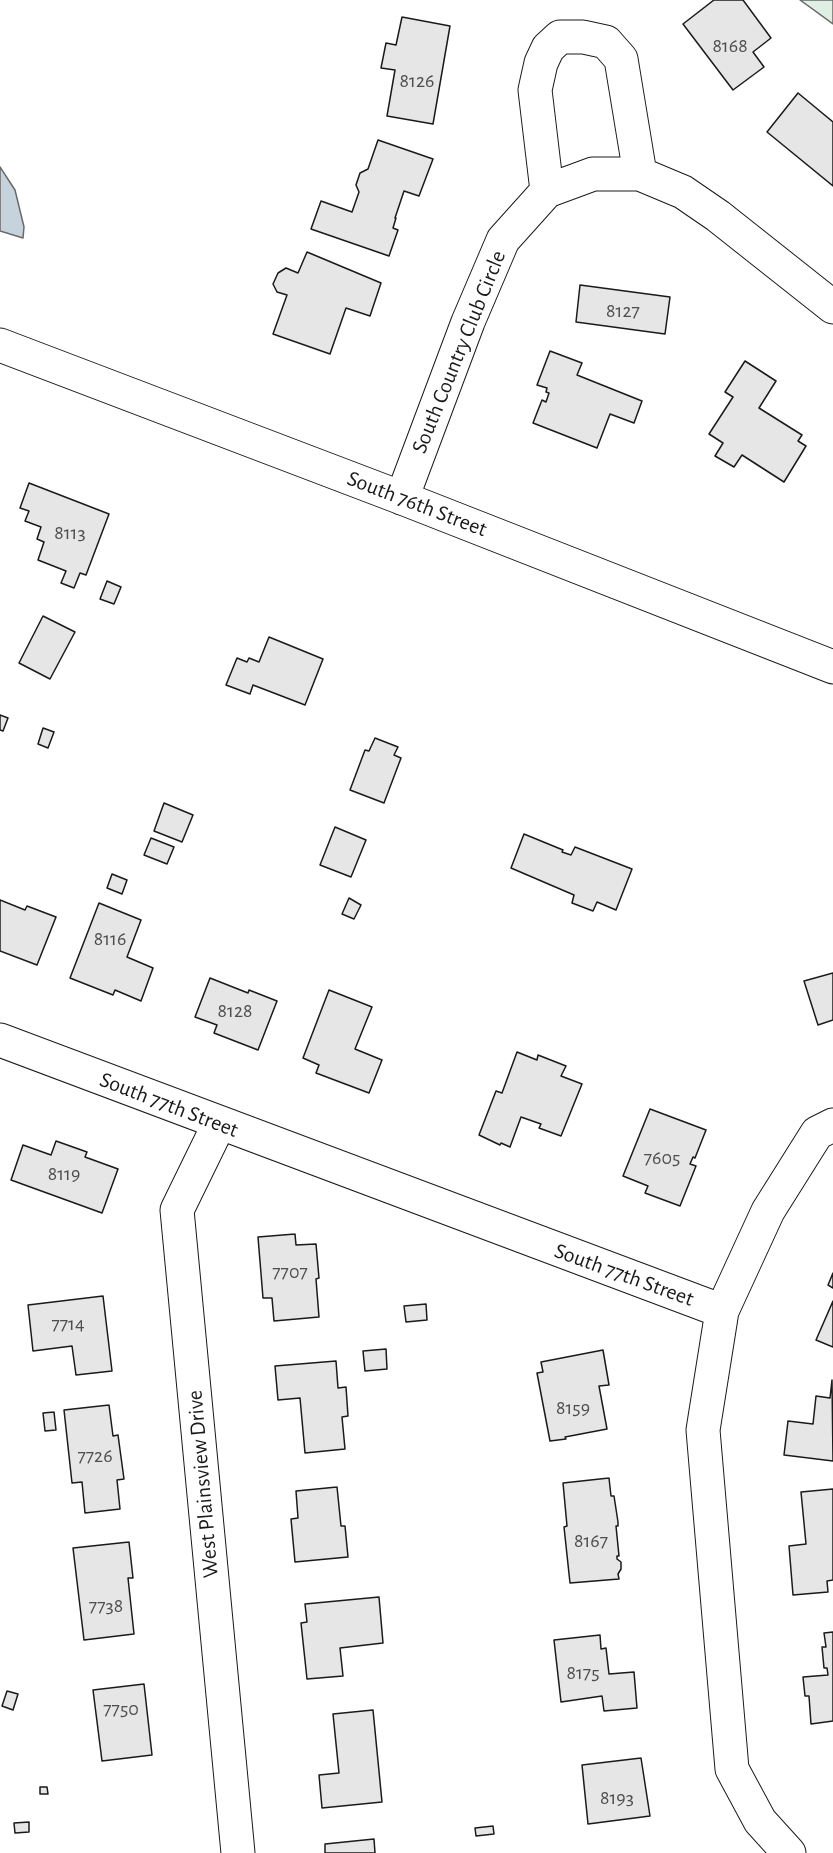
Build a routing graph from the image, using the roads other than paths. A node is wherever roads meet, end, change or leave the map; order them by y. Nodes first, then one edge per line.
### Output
1 (640, 174) junction
2 (546, 191) junction
3 (833, 307) edge
4 (0, 345) edge
5 (402, 498) junction
6 (833, 667) edge
7 (0, 1040) edge
8 (219, 1124) junction
9 (833, 1125) edge
10 (722, 1311) junction
11 (238, 1853) edge
12 (789, 1853) edge

1 - 2 street, South Country Club Circle
1 - 2 street
1 - 3 street, South Country Club Circle
2 - 5 street, South Country Club Circle
4 - 5 street, South 76th Street
5 - 6 street, South 76th Street
7 - 8 street, South 77th Street
8 - 10 street, South 77th Street
8 - 11 street, West Plainsview Drive
9 - 10 street
10 - 12 street, South 77th Street

